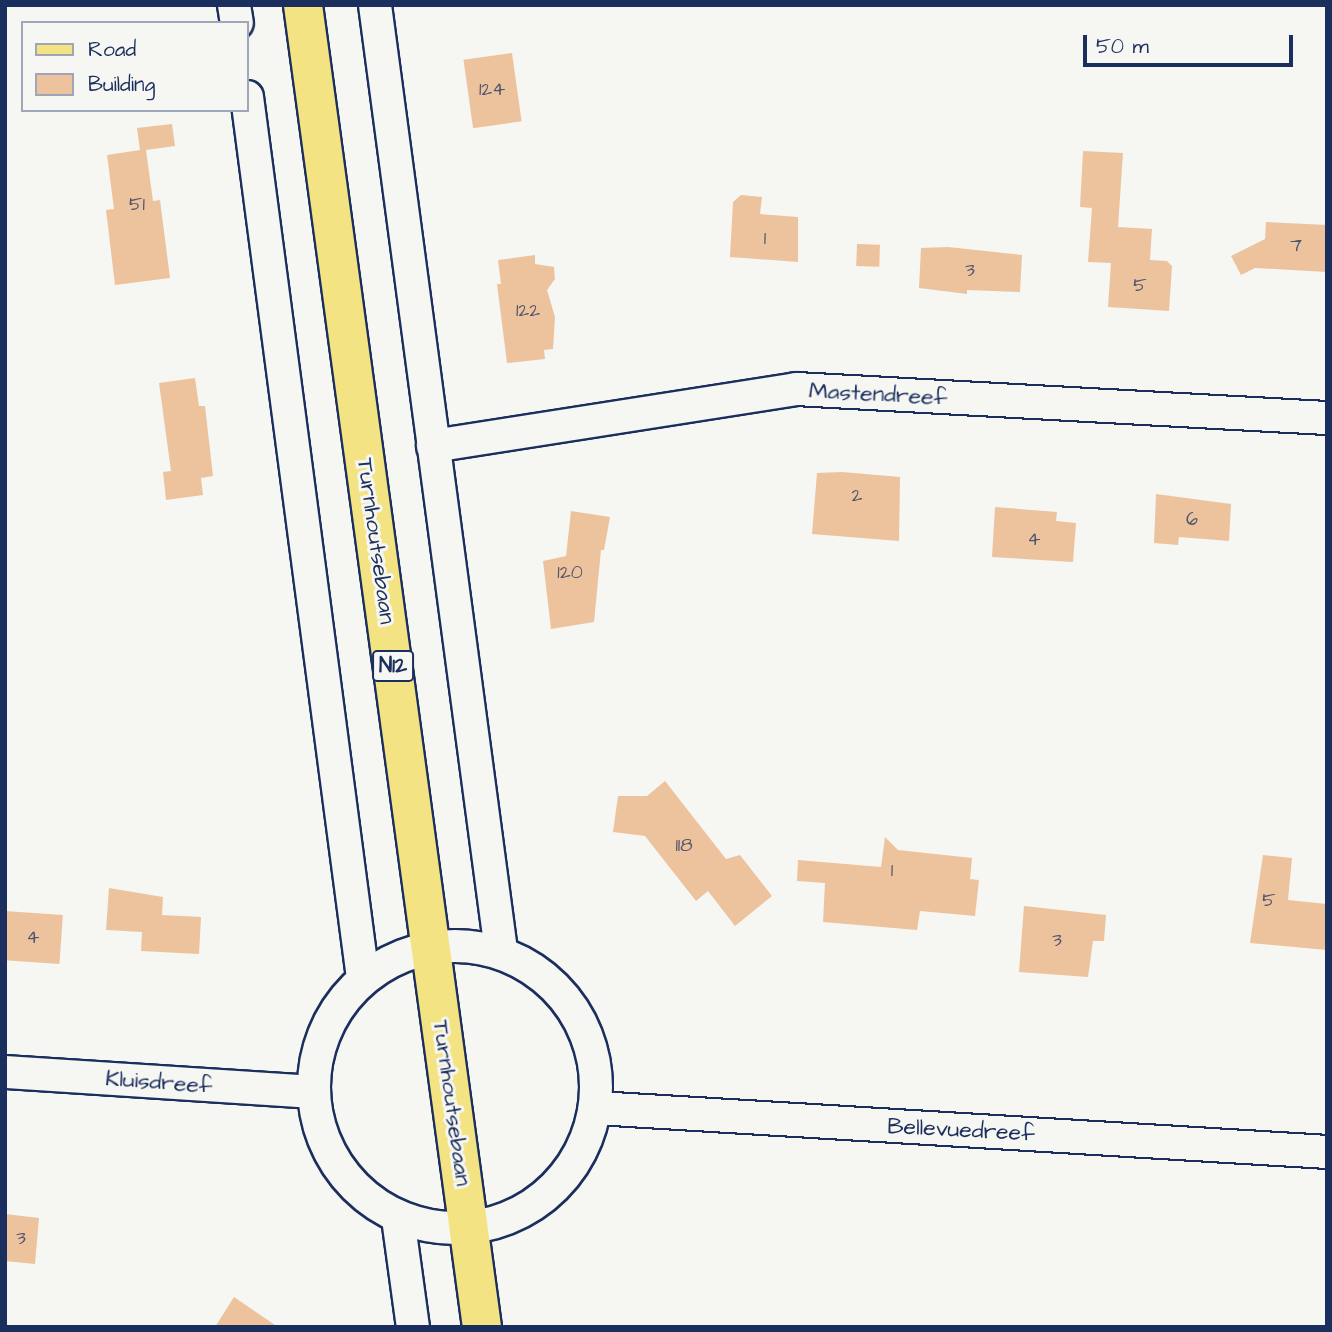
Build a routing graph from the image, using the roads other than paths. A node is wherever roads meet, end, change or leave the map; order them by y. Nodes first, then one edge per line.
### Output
1 (303, 5) edge
2 (375, 5) edge
3 (248, 105) edge
4 (1327, 418) edge
5 (433, 446) junction
6 (432, 946) junction
7 (501, 950) junction
8 (363, 978) junction
9 (5, 1072) edge
10 (313, 1093) junction
11 (596, 1108) junction
12 (1327, 1152) edge
13 (398, 1217) junction
14 (469, 1229) junction
15 (413, 1327) edge
16 (482, 1327) edge

1 - 6 main road, Turnhoutsebaan / N12
2 - 5 street
3 - 8 street
4 - 5 street, Mastendreef
5 - 7 street
6 - 7 street
6 - 8 street
6 - 14 main road, Turnhoutsebaan / N12
7 - 11 street
8 - 10 street
9 - 10 street, Kluisdreef
10 - 13 street
11 - 12 street, Bellevuedreef
11 - 14 street
13 - 14 street
13 - 15 street
14 - 16 main road, Turnhoutsebaan / N12

